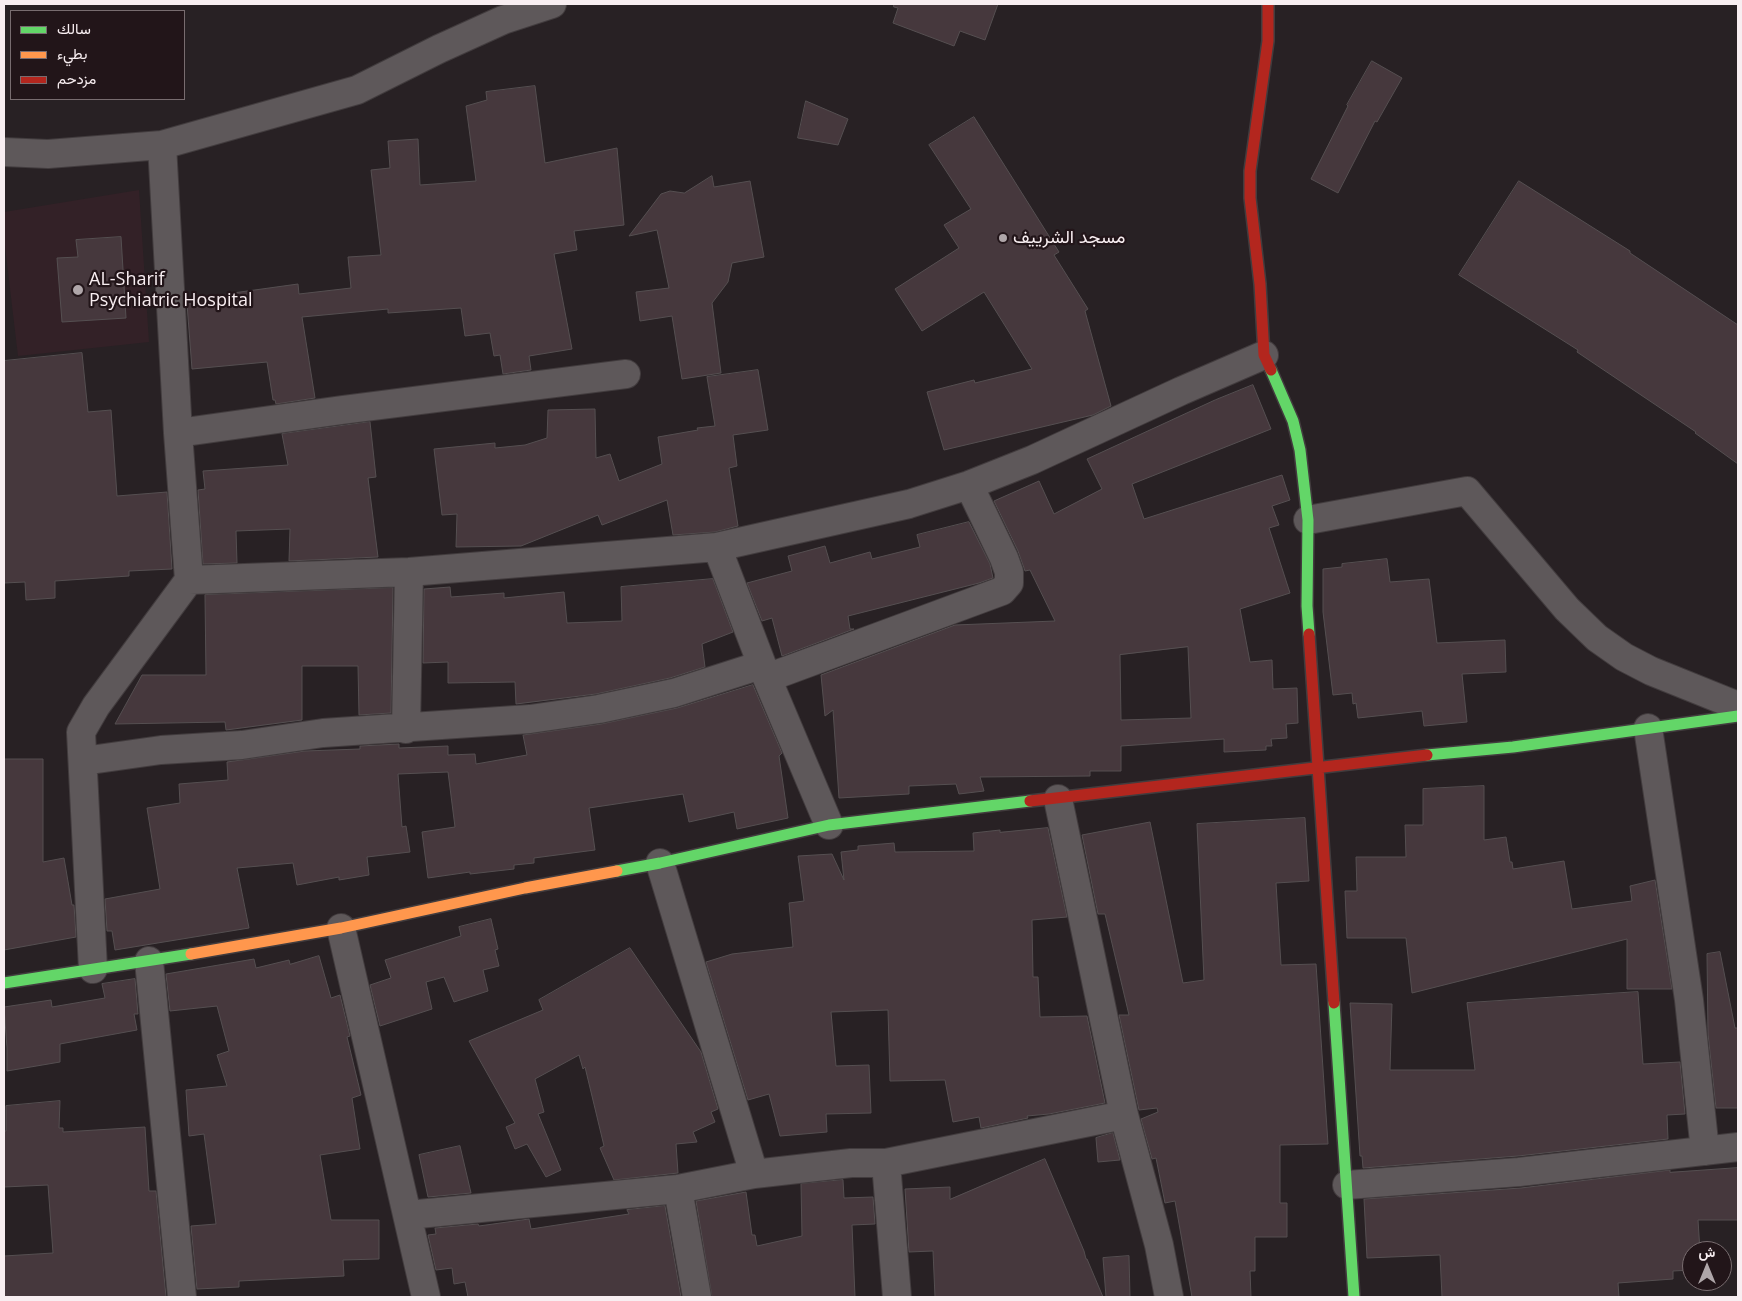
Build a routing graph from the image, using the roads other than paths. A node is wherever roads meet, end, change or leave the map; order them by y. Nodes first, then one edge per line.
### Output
1 (552, 4) edge
2 (1268, 4) edge
3 (162, 145) junction
4 (4, 152) edge
5 (1264, 355) junction
6 (626, 374) dead end
7 (178, 433) junction
8 (969, 485) junction
9 (1308, 520) junction
10 (717, 547) junction
11 (409, 572) junction
12 (189, 580) junction
13 (764, 672) junction
14 (1738, 706) edge
15 (1738, 716) edge
16 (1648, 728) junction
17 (406, 729) junction
18 (83, 761) junction
19 (1319, 768) junction
20 (1058, 799) junction
21 (829, 825) junction
22 (660, 863) junction
23 (341, 928) junction
24 (149, 961) junction
25 (93, 969) junction
26 (4, 983) edge
27 (1124, 1116) junction
28 (1738, 1146) edge
29 (1705, 1151) junction
30 (886, 1163) junction
31 (754, 1174) junction
32 (1347, 1185) junction
33 (678, 1189) junction
34 (408, 1215) junction
35 (182, 1297) edge
36 (426, 1297) edge
37 (697, 1297) edge
38 (897, 1297) edge
39 (1169, 1297) edge
40 (1354, 1297) edge

1 - 3 street
2 - 5 street
3 - 4 street
3 - 7 street
5 - 8 street
5 - 9 street
6 - 7 street
7 - 12 street
8 - 10 street
8 - 13 street
9 - 14 street
9 - 19 street
10 - 11 street
10 - 13 street
11 - 12 street
11 - 17 street
12 - 18 street
13 - 17 street
13 - 21 street
15 - 16 street
16 - 19 street
16 - 29 street
17 - 18 street
18 - 25 street
19 - 20 street
19 - 32 street
20 - 21 street
20 - 27 street
21 - 22 street
22 - 23 street
22 - 31 street
23 - 24 street
23 - 34 street
24 - 25 street
24 - 35 street
25 - 26 street
27 - 30 street
27 - 39 street
28 - 29 street
29 - 32 street
30 - 31 street
30 - 38 street
31 - 33 street
32 - 40 street
33 - 34 street
33 - 37 street
34 - 36 street

